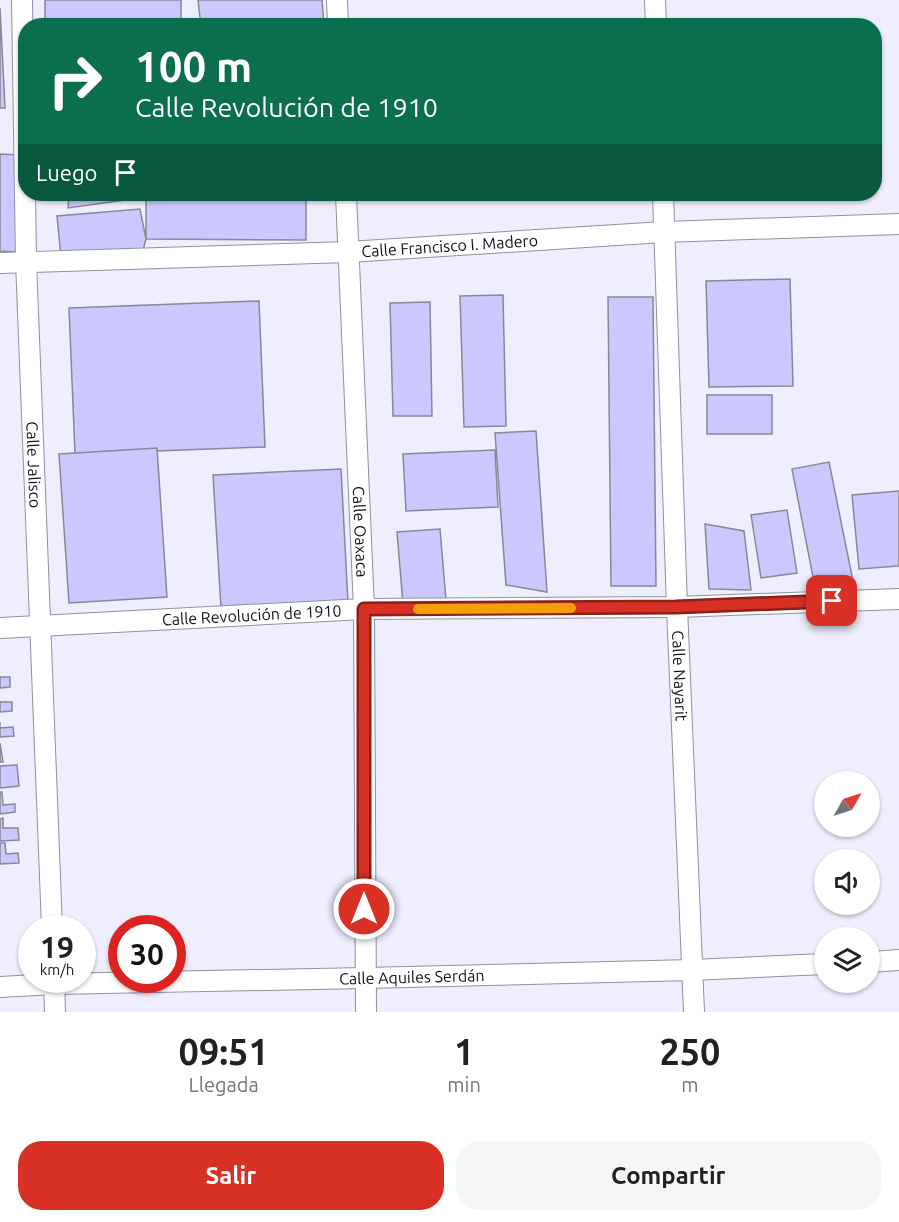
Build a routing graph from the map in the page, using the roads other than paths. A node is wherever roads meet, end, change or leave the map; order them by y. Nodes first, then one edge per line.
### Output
1 (22, 0) edge
2 (337, 0) edge
3 (655, 0) edge
4 (22, 18) edge
5 (338, 18) edge
6 (656, 18) edge
7 (25, 201) edge
8 (346, 201) edge
9 (663, 201) edge
10 (899, 224) edge
11 (664, 232) junction
12 (348, 252) junction
13 (26, 261) junction
14 (0, 263) edge
15 (899, 599) edge
16 (676, 607) junction
17 (364, 609) junction
18 (41, 626) junction
19 (0, 628) edge
20 (52, 915) edge
21 (899, 960) edge
22 (880, 961) edge
23 (814, 964) edge
24 (692, 970) junction
25 (365, 978) junction
26 (96, 981) edge
27 (18, 985) edge
28 (0, 987) edge
29 (54, 993) edge
30 (55, 1012) edge
31 (366, 1012) edge
32 (694, 1012) edge

1 - 4 street, Calle Jalisco
2 - 5 street
3 - 6 street
7 - 13 street, Calle Jalisco
8 - 12 street, Calle Oaxaca
9 - 11 street, Calle Nayarit
10 - 11 street, Calle Francisco I. Madero
11 - 12 street, Calle Francisco I. Madero
11 - 16 street, Calle Nayarit
12 - 13 street, Calle Francisco I. Madero
12 - 17 street, Calle Oaxaca
13 - 14 street, Calle Francisco I. Madero
13 - 18 street, Calle Jalisco
15 - 16 street, Calle Revolución de 1910
16 - 17 street, Calle Revolución de 1910
16 - 24 street, Calle Nayarit
17 - 18 street, Calle Revolución de 1910
17 - 25 street, Calle Oaxaca
18 - 19 street, Calle Revolución de 1910
18 - 20 street, Calle Jalisco
21 - 22 street
23 - 24 street, Calle Aquiles Serdán
24 - 25 street, Calle Aquiles Serdán
24 - 32 street, Calle Nayarit
25 - 26 street, Calle Aquiles Serdán
25 - 31 street, Calle Oaxaca
27 - 28 street, Calle Aquiles Serdán
29 - 30 street

